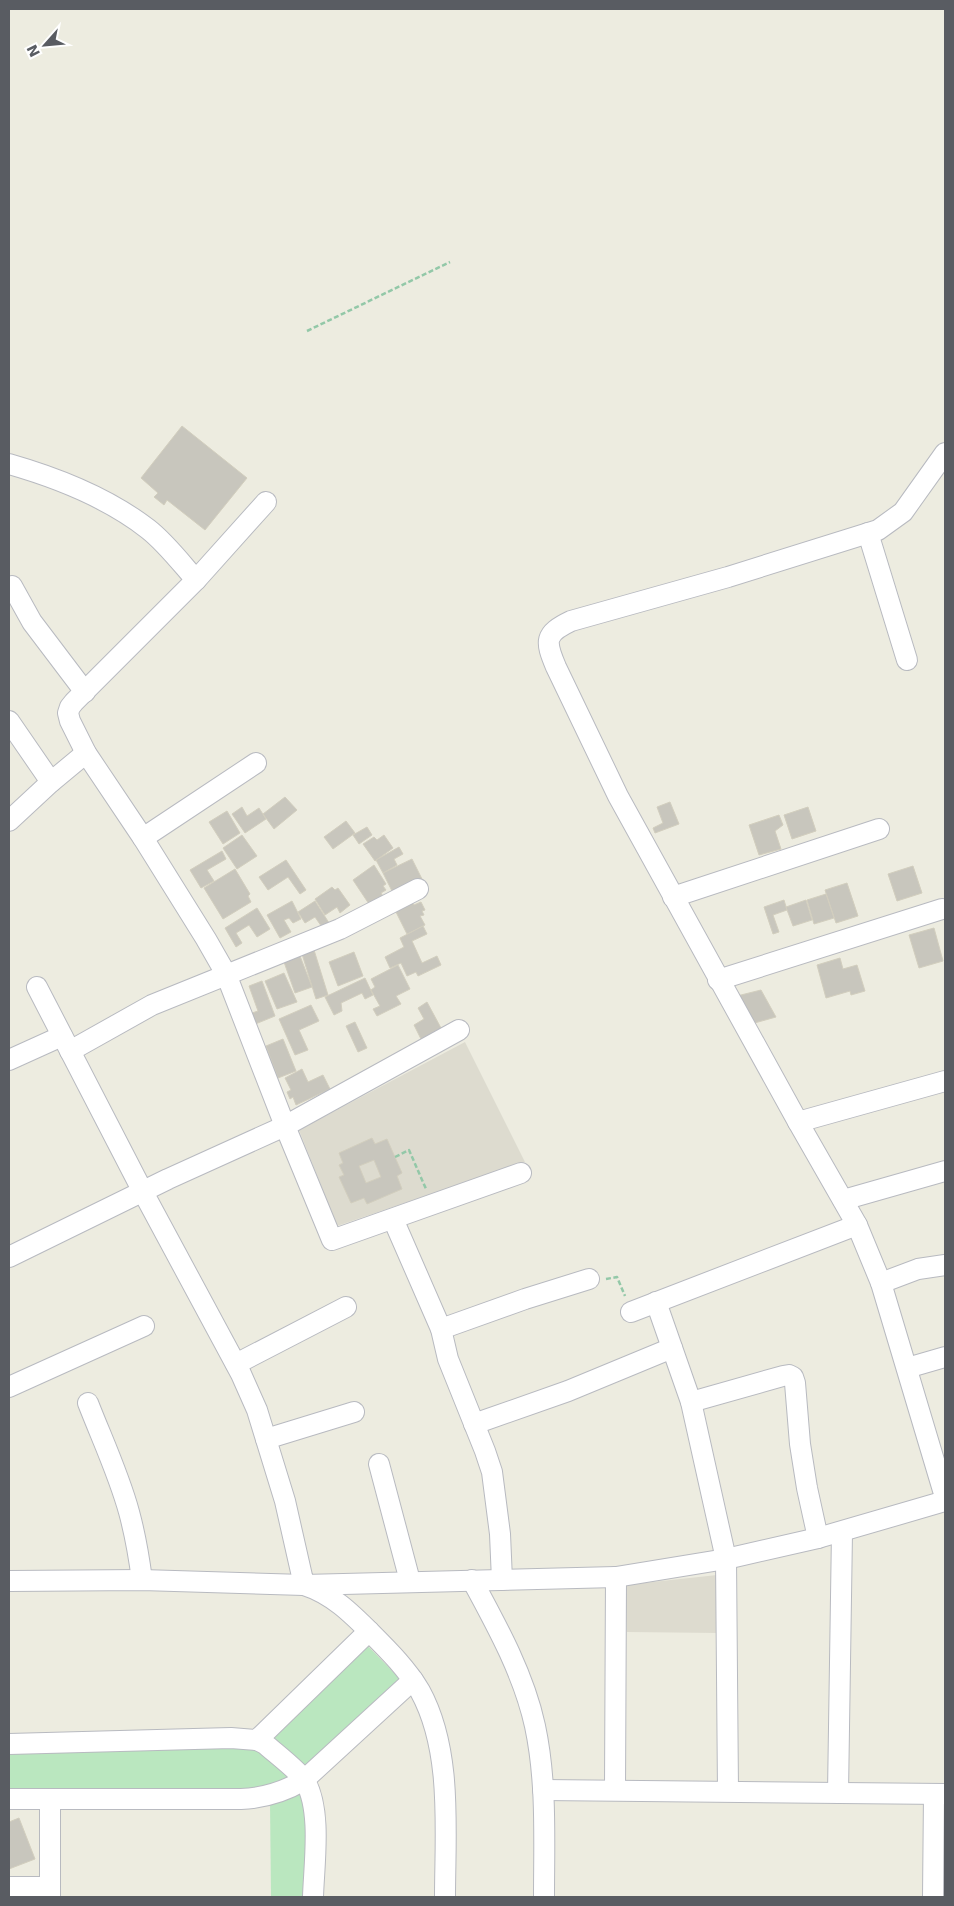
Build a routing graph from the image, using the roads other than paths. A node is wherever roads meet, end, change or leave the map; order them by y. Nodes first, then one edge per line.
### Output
1 (945, 452) edge
2 (9, 464) edge
3 (266, 502) dead end
4 (868, 533) junction
5 (196, 580) junction
6 (9, 587) edge
7 (907, 660) dead end
8 (85, 692) junction
9 (9, 721) edge
10 (86, 753) junction
11 (256, 763) dead end
12 (51, 782) junction
13 (9, 821) edge
14 (879, 828) dead end
15 (143, 838) junction
16 (418, 889) dead end
17 (673, 897) junction
18 (942, 909) dead end
19 (226, 974) junction
20 (718, 980) junction
21 (37, 987) dead end
22 (459, 1030) dead end
23 (66, 1043) junction
24 (9, 1060) edge
25 (945, 1081) edge
26 (798, 1122) junction
27 (284, 1126) junction
28 (945, 1171) edge
29 (521, 1173) dead end
30 (143, 1192) junction
31 (843, 1200) junction
32 (393, 1219) junction
33 (857, 1225) junction
34 (9, 1257) edge
35 (945, 1265) edge
36 (589, 1279) road end
37 (881, 1283) junction
38 (656, 1302) junction
39 (346, 1307) dead end
40 (631, 1312) road end
41 (144, 1326) dead end
42 (441, 1329) junction
43 (672, 1348) junction
44 (945, 1357) edge
45 (236, 1364) junction
46 (907, 1368) junction
47 (9, 1387) edge
48 (691, 1402) junction
49 (88, 1403) dead end
50 (354, 1412) dead end
51 (474, 1424) junction
52 (266, 1439) junction
53 (379, 1464) dead end
54 (943, 1483) edge
55 (945, 1500) edge
56 (842, 1532) junction
57 (818, 1538) junction
58 (726, 1559) junction
59 (616, 1577) junction
60 (142, 1580) junction
61 (472, 1580) junction
62 (502, 1580) junction
63 (9, 1581) edge
64 (410, 1582) junction
65 (304, 1585) junction
66 (369, 1631) junction
67 (413, 1680) junction
68 (258, 1740) junction
69 (9, 1744) edge
70 (304, 1780) junction
71 (543, 1790) junction
72 (615, 1790) junction
73 (728, 1791) junction
74 (838, 1793) junction
75 (940, 1794) edge
76 (9, 1799) edge
77 (50, 1799) junction
78 (9, 1888) edge
79 (50, 1892) edge
80 (313, 1897) edge
81 (445, 1897) edge
82 (544, 1897) edge
83 (933, 1897) edge

1 - 4 street
2 - 5 street
3 - 5 street
4 - 7 street
4 - 17 street
5 - 8 street
6 - 8 street
8 - 10 street
9 - 12 street
10 - 12 street
10 - 15 street
11 - 15 street
12 - 13 street
14 - 17 street
15 - 19 street
16 - 19 street
17 - 20 street
18 - 20 street
19 - 23 street
19 - 27 street
20 - 26 street
21 - 23 street
22 - 27 street
23 - 24 street
23 - 30 street
25 - 26 street
26 - 31 street
27 - 30 street
27 - 32 street
28 - 31 street
29 - 32 street
30 - 34 street
30 - 45 street
31 - 33 street
32 - 42 street
33 - 37 street
33 - 38 street
35 - 37 street
36 - 42 street
37 - 46 street
38 - 40 street
38 - 43 street
39 - 45 street
41 - 47 street
42 - 51 street
43 - 48 street
43 - 51 street
44 - 46 street
45 - 52 street
46 - 54 street
48 - 57 street
48 - 58 street
49 - 60 street
50 - 52 street
51 - 62 street
52 - 65 street
53 - 64 street
55 - 56 street
56 - 57 street
56 - 74 street
57 - 58 street
58 - 59 street
58 - 73 street
59 - 62 street
59 - 72 street
60 - 63 street
60 - 65 street
61 - 62 street
61 - 64 street
61 - 71 street
64 - 65 street
65 - 66 street
66 - 67 street
66 - 68 street
67 - 70 street
67 - 81 street
68 - 69 street
68 - 70 street
70 - 77 street
70 - 80 street
71 - 72 street
71 - 82 street
72 - 73 street
73 - 74 street
74 - 75 street
75 - 83 street
76 - 77 street
77 - 79 street
78 - 79 street

